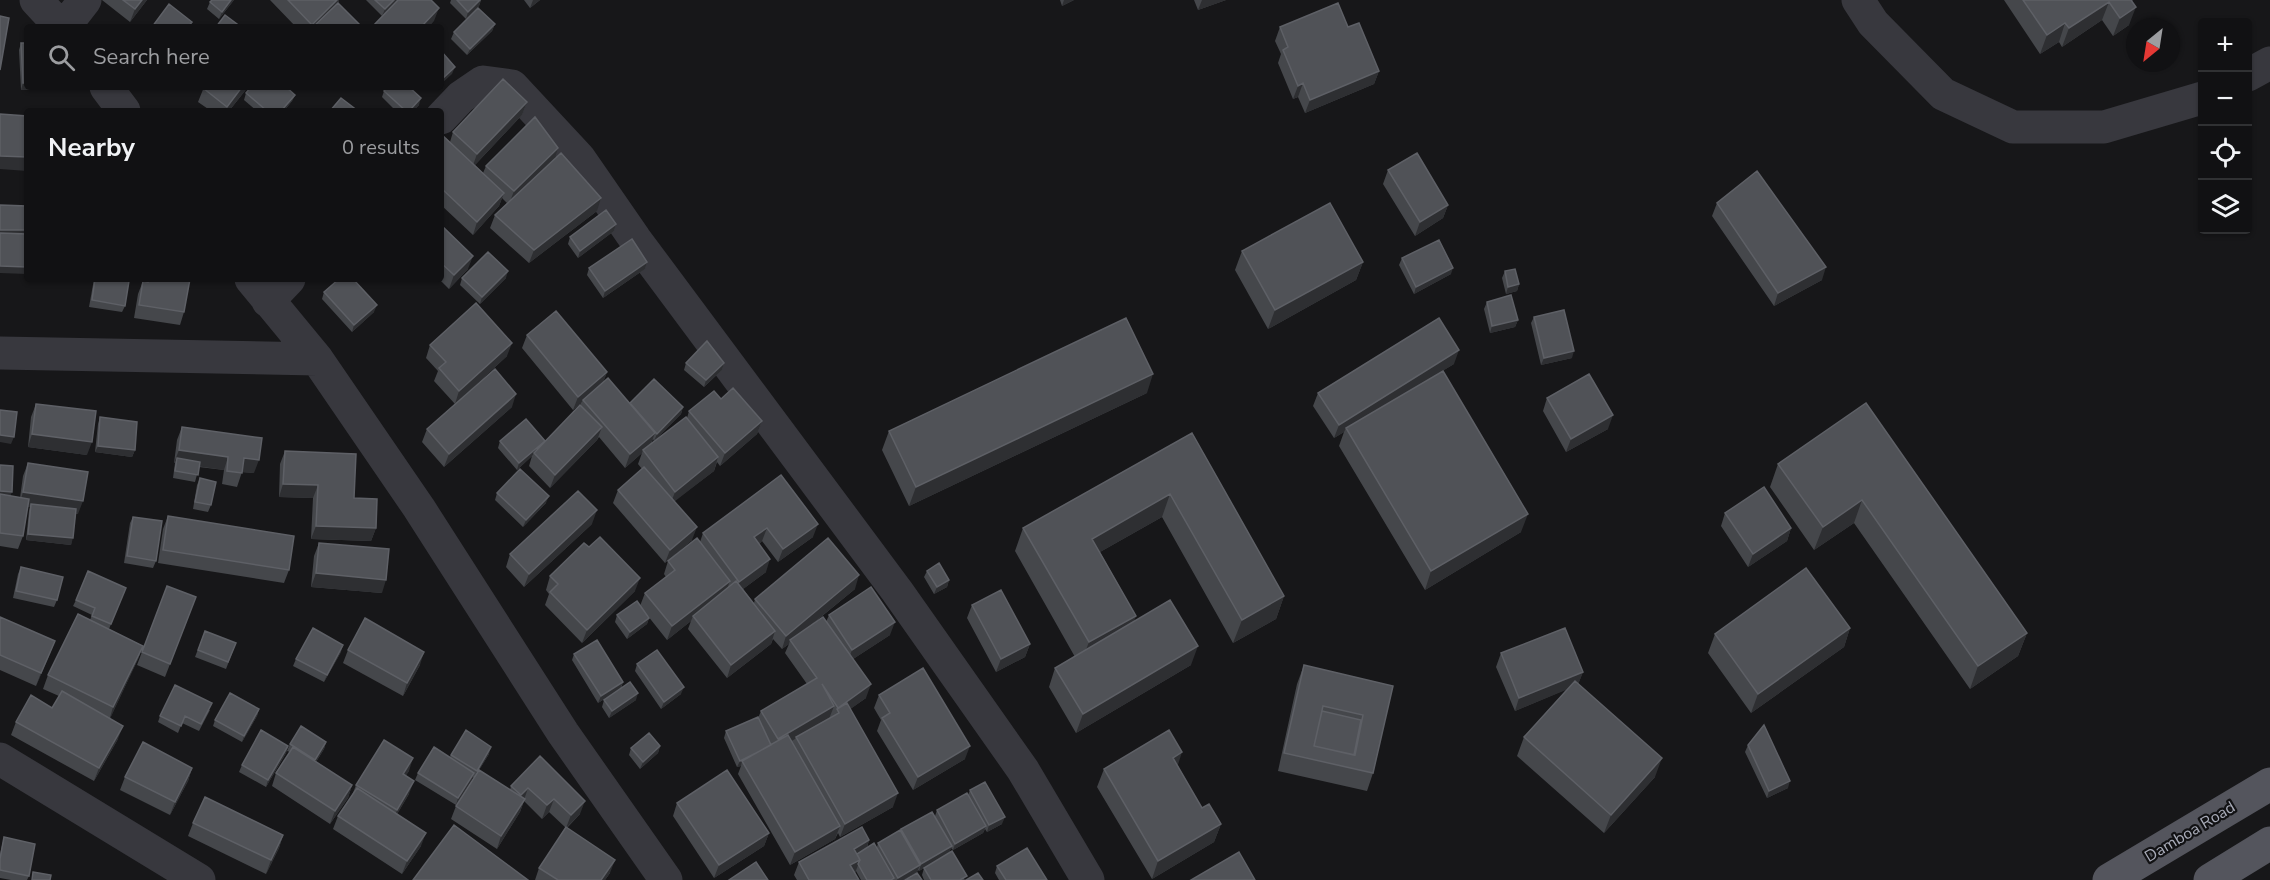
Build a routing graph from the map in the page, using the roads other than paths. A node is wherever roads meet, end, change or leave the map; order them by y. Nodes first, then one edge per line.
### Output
1 (36, 0) edge
2 (85, 0) edge
3 (1858, 0) edge
4 (59, 24) edge
5 (65, 24) edge
6 (2270, 63) edge
7 (2252, 72) edge
8 (108, 90) edge
9 (2198, 99) edge
10 (122, 108) edge
11 (444, 115) edge
12 (270, 286) edge
13 (0, 353) edge
14 (317, 359) junction
15 (0, 759) edge
16 (2270, 784) edge
17 (2270, 843) edge
18 (2216, 879) edge
19 (200, 880) edge
20 (666, 880) edge
21 (1088, 880) edge
22 (2109, 880) edge

1 - 4 street
2 - 5 street
3 - 9 street
6 - 7 street
8 - 10 street
11 - 21 street
12 - 14 street
13 - 14 street
14 - 20 street
15 - 19 street
16 - 22 main road, Damboa Road
17 - 18 main road

